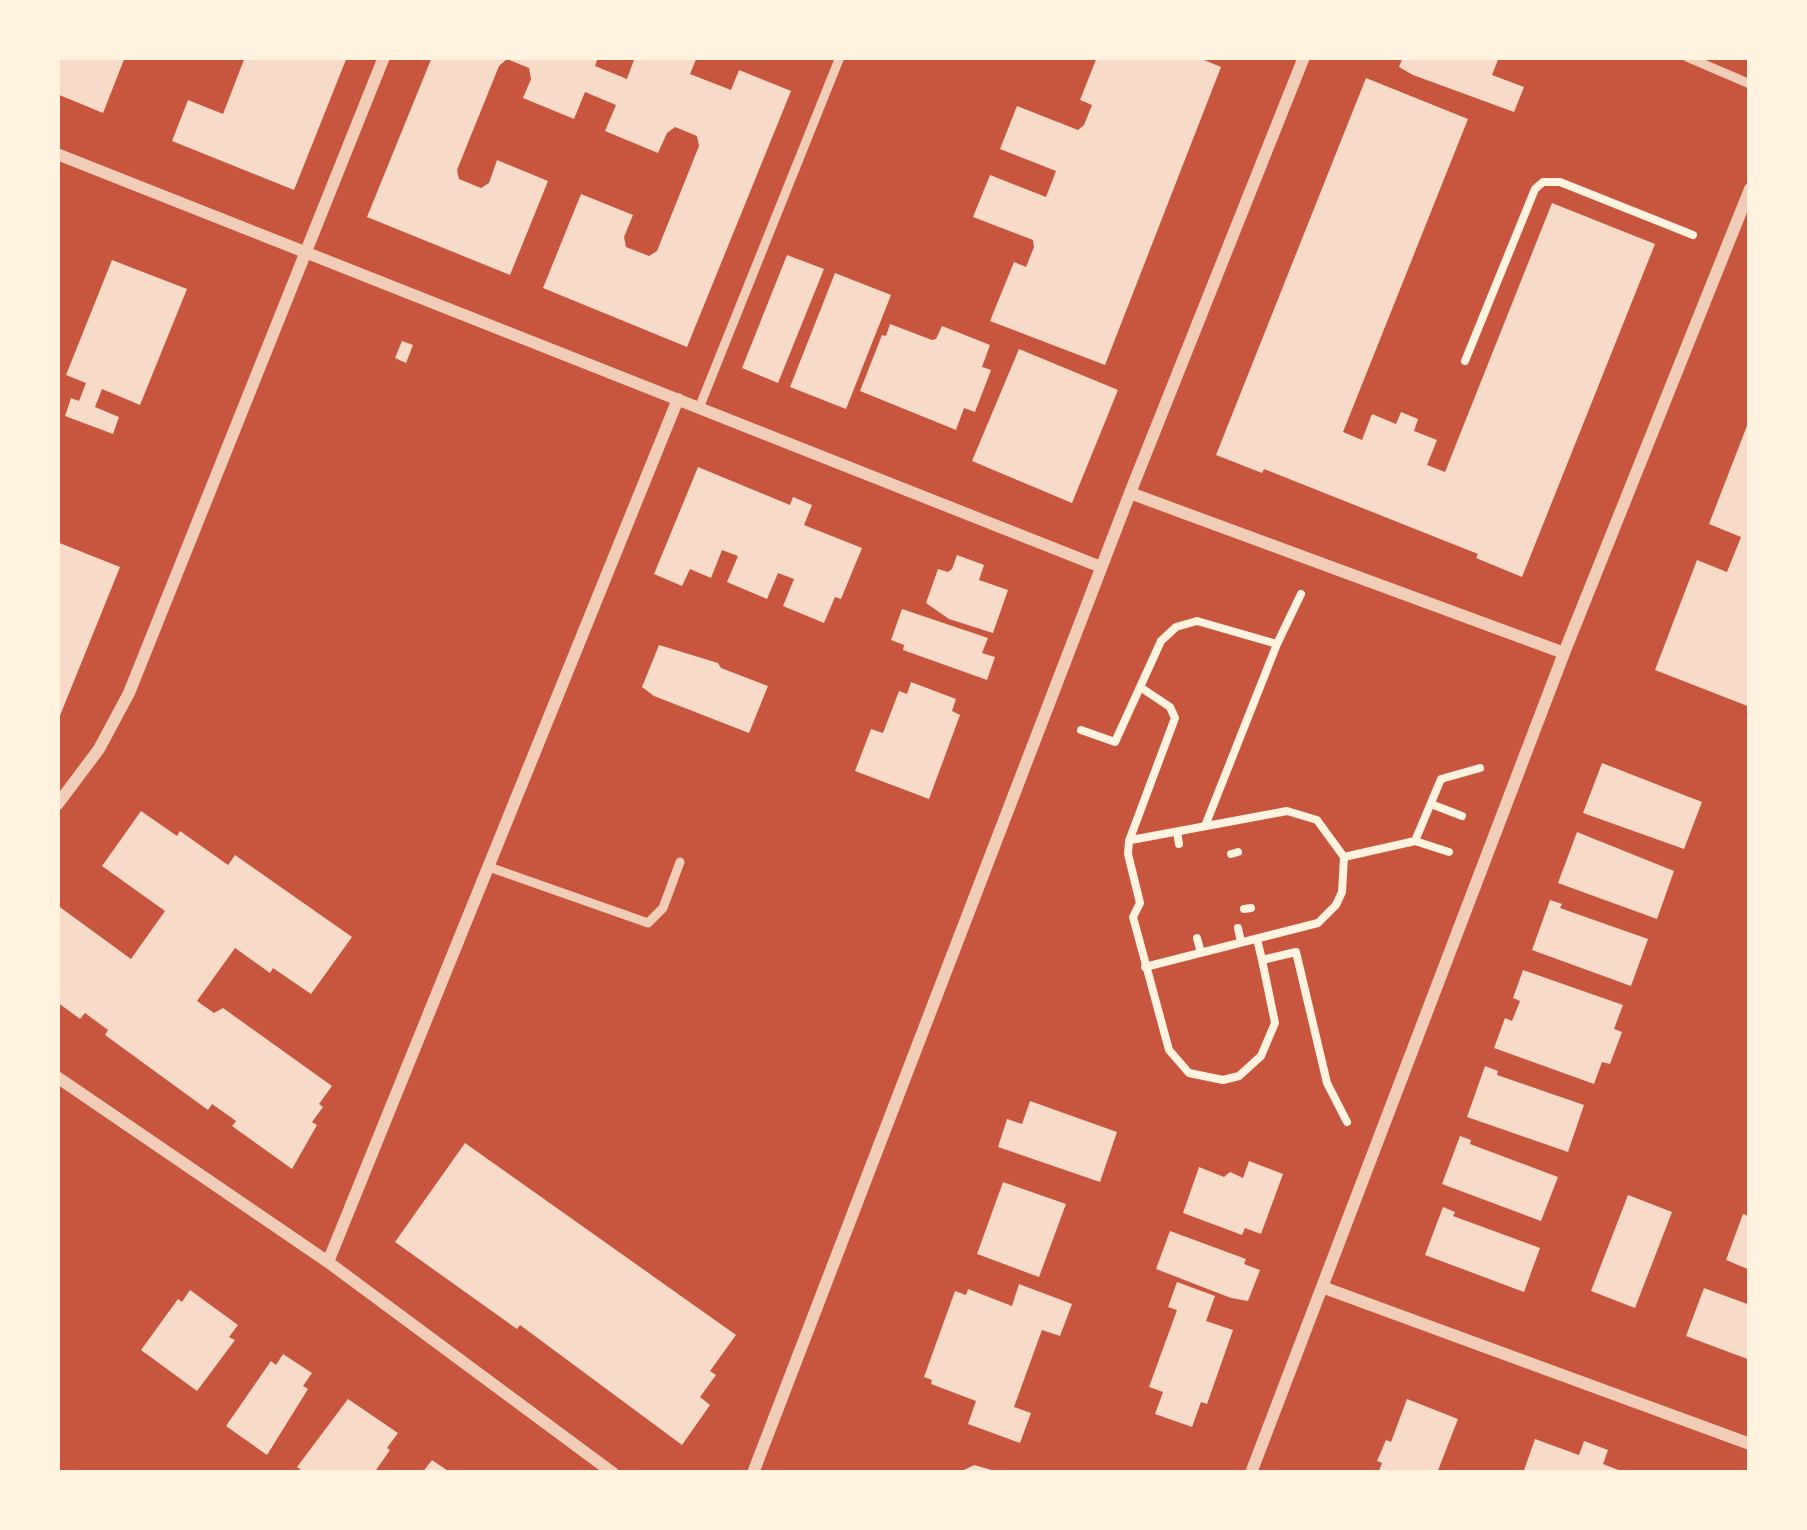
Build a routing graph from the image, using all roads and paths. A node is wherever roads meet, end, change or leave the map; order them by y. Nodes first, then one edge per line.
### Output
1 (384, 57) edge
2 (839, 57) edge
3 (1304, 57) edge
4 (1688, 57) edge
5 (1750, 84) edge
6 (57, 154) edge
7 (1750, 189) edge
8 (1693, 235) dead end
9 (305, 253) junction
10 (1465, 361) dead end
11 (678, 400) junction
12 (699, 408) junction
13 (1130, 493) junction
14 (1101, 567) junction
15 (1300, 594) dead end
16 (1277, 644) junction
17 (1564, 653) junction
18 (1140, 687) junction
19 (1081, 730) dead end
20 (1480, 768) dead end
21 (1430, 804) junction
22 (57, 806) edge
23 (1462, 815) dead end
24 (1205, 826) junction
25 (1177, 832) junction
26 (1130, 841) junction
27 (1415, 841) junction
28 (1179, 844) dead end
29 (1448, 852) dead end
30 (1345, 857) junction
31 (680, 862) dead end
32 (489, 867) junction
33 (1238, 928) dead end
34 (1197, 938) dead end
35 (1257, 939) junction
36 (1241, 942) junction
37 (1201, 952) junction
38 (1262, 960) junction
39 (1145, 967) junction
40 (57, 1076) edge
41 (1347, 1122) dead end
42 (328, 1262) junction
43 (1322, 1287) junction
44 (1750, 1444) edge
45 (613, 1473) edge
46 (753, 1473) edge
47 (1251, 1473) edge

1 - 9 street
2 - 12 lane
3 - 13 street
4 - 5 lane
6 - 9 street
7 - 17 street
8 - 10 path
9 - 11 street
9 - 22 street
11 - 12 street
11 - 32 street
12 - 14 street
13 - 14 street
13 - 17 street
14 - 46 street
15 - 16 path
16 - 18 path
16 - 24 path
17 - 43 street
18 - 19 path
18 - 26 path
20 - 21 path
21 - 23 path
21 - 27 path
24 - 25 path
24 - 30 path
25 - 26 path
25 - 28 path
26 - 39 path
27 - 29 path
27 - 30 path
30 - 35 path
31 - 32 lane
32 - 42 street
33 - 36 path
34 - 37 path
35 - 36 path
35 - 38 path
36 - 37 path
37 - 39 path
38 - 39 path
38 - 41 path
40 - 42 street
42 - 45 street
43 - 44 street
43 - 47 street

